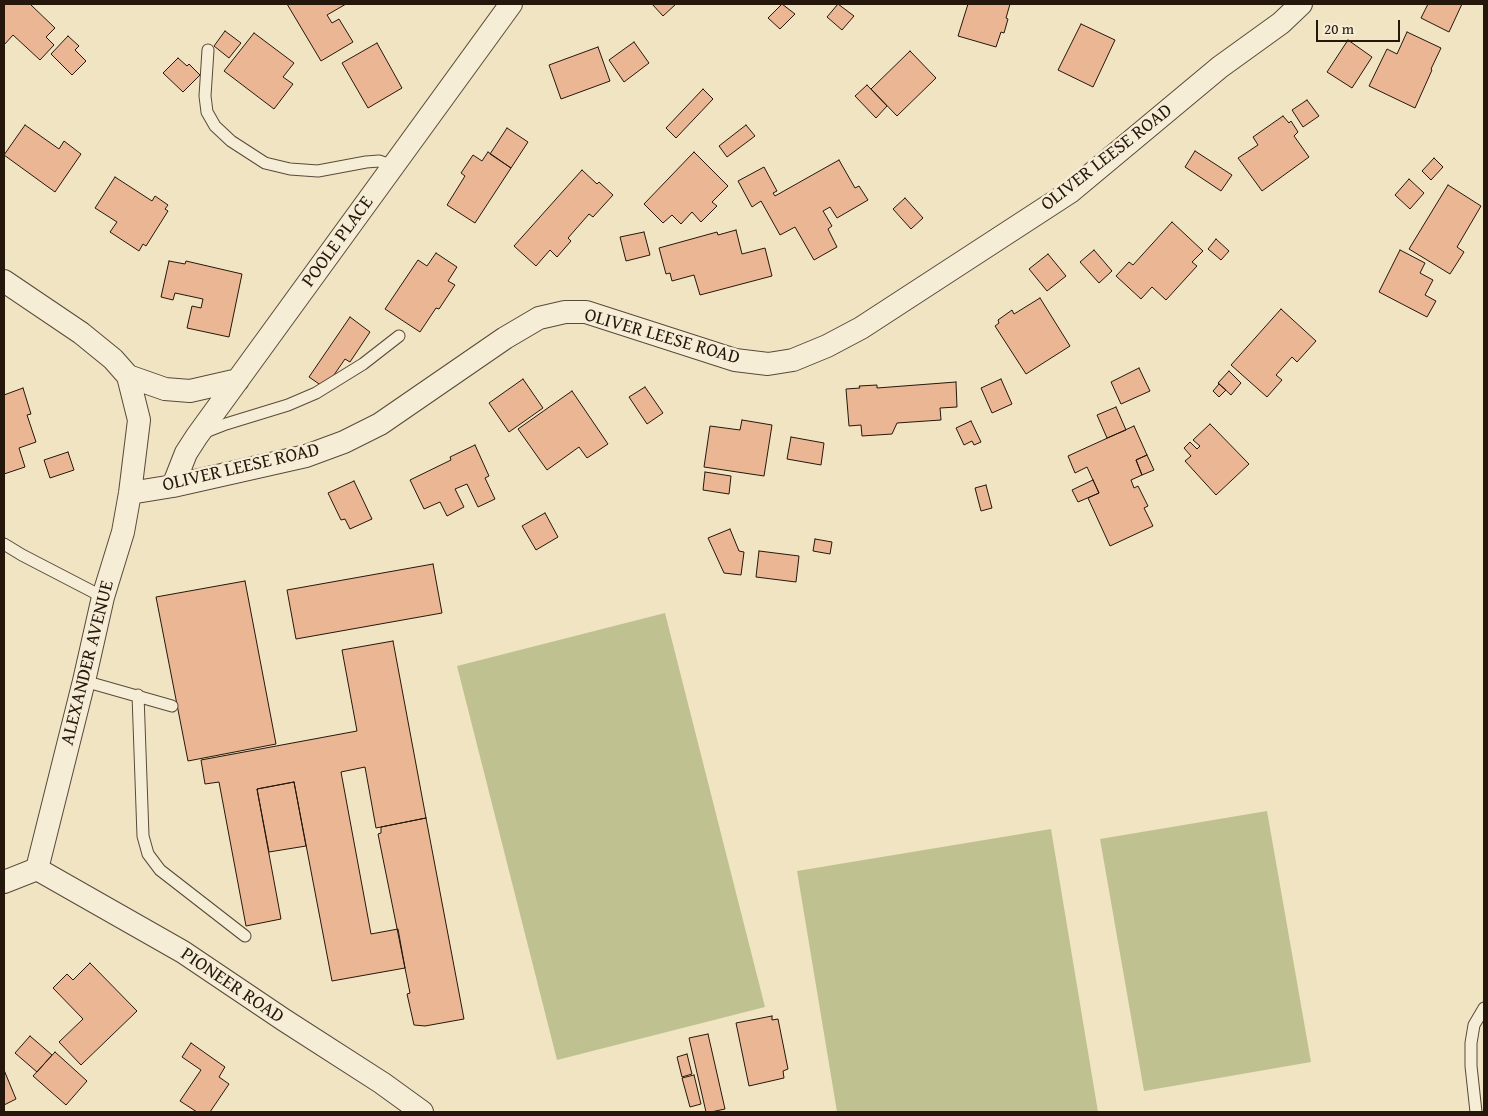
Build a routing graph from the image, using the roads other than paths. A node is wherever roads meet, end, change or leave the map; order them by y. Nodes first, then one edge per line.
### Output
1 (512, 4) edge
2 (1301, 4) edge
3 (208, 50) dead end
4 (394, 166) junction
5 (4, 281) edge
6 (399, 336) dead end
7 (128, 376) junction
8 (238, 380) junction
9 (197, 436) junction
10 (173, 486) junction
11 (130, 493) junction
12 (4, 544) edge
13 (103, 597) junction
14 (84, 681) junction
15 (138, 695) junction
16 (172, 706) dead end
17 (37, 869) junction
18 (4, 882) edge
19 (245, 936) dead end
20 (1484, 1008) edge
21 (422, 1112) edge
22 (1476, 1112) edge

1 - 4 street, POOLE PLACE
2 - 10 street, OLIVER LEESE ROAD
3 - 4 lane
4 - 8 street, POOLE PLACE
5 - 7 street
6 - 9 lane
7 - 8 street
7 - 11 street, ALEXANDER AVENUE
8 - 9 street, POOLE PLACE
9 - 10 street, POOLE PLACE
10 - 11 street, OLIVER LEESE ROAD
11 - 13 street, ALEXANDER AVENUE
12 - 13 lane
13 - 14 street, ALEXANDER AVENUE
14 - 15 lane
14 - 17 street, ALEXANDER AVENUE
15 - 16 lane
15 - 19 lane
17 - 18 street
17 - 21 street, PIONEER ROAD
20 - 22 lane

